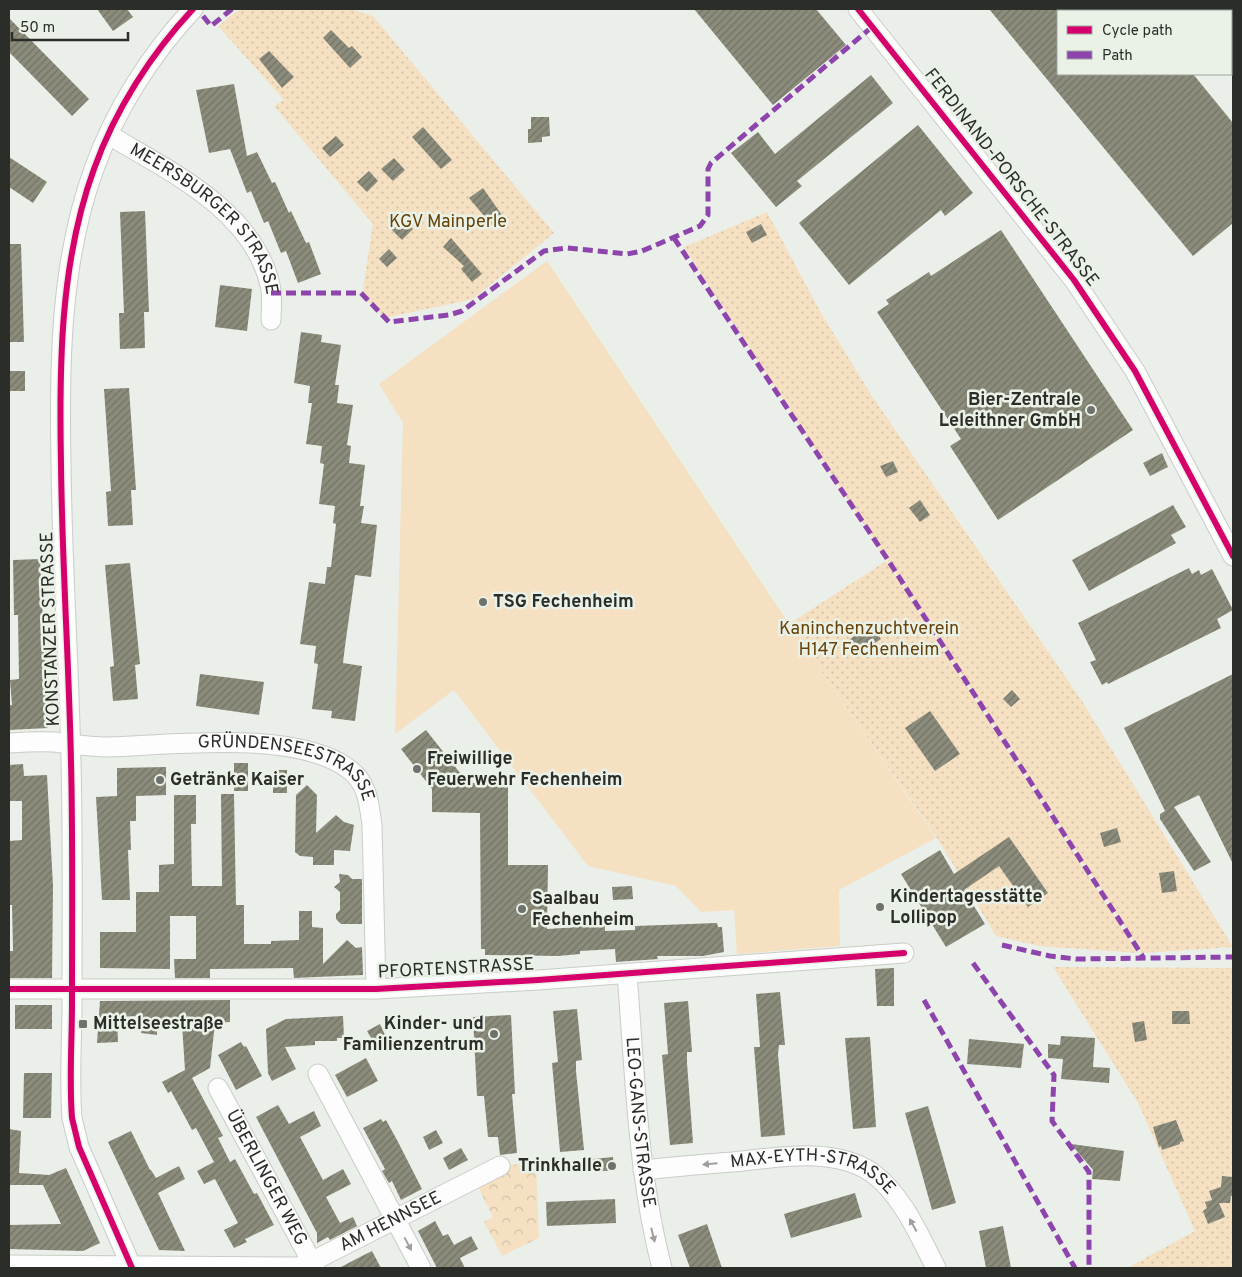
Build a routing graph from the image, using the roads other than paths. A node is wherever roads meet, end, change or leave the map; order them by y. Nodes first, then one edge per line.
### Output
1 (193, 9) edge
2 (858, 9) edge
3 (109, 135) junction
4 (271, 320) dead end
5 (1233, 556) edge
6 (9, 743) edge
7 (71, 745) junction
8 (904, 953) dead end
9 (627, 974) junction
10 (9, 989) edge
11 (72, 989) junction
12 (376, 989) junction
13 (318, 1074) dead end
14 (218, 1088) dead end
15 (500, 1166) dead end
16 (643, 1170) junction
17 (396, 1221) junction
18 (9, 1265) edge
19 (313, 1265) edge
20 (131, 1267) edge
21 (421, 1268) edge
22 (662, 1268) edge
23 (936, 1268) edge

1 - 3 street, KONSTANZER STRASSE
2 - 5 street, FERDINAND-PORSCHE-STRASSE
3 - 4 street, MEERSBURGER STRASSE
3 - 7 street, KONSTANZER STRASSE
6 - 7 street, GRÜNDENSEESTRASSE
7 - 11 street, KONSTANZER STRASSE
7 - 12 street, GRÜNDENSEESTRASSE
8 - 9 street, PFORTENSTRASSE
9 - 12 street, PFORTENSTRASSE
9 - 16 street, LEO-GANS-STRASSE
10 - 11 street, PFORTENSTRASSE
11 - 12 street, PFORTENSTRASSE
11 - 20 street, KONSTANZER STRASSE
13 - 17 street
14 - 19 street, ÜBERLINGER WEG
15 - 17 street, AM HENNSEE
16 -> 22 street, LEO-GANS-STRASSE
23 -> 16 street, MAX-EYTH-STRASSE
17 - 19 street, AM HENNSEE
17 -> 21 street
18 - 20 street, AM HENNSEE
19 - 20 street, AM HENNSEE

